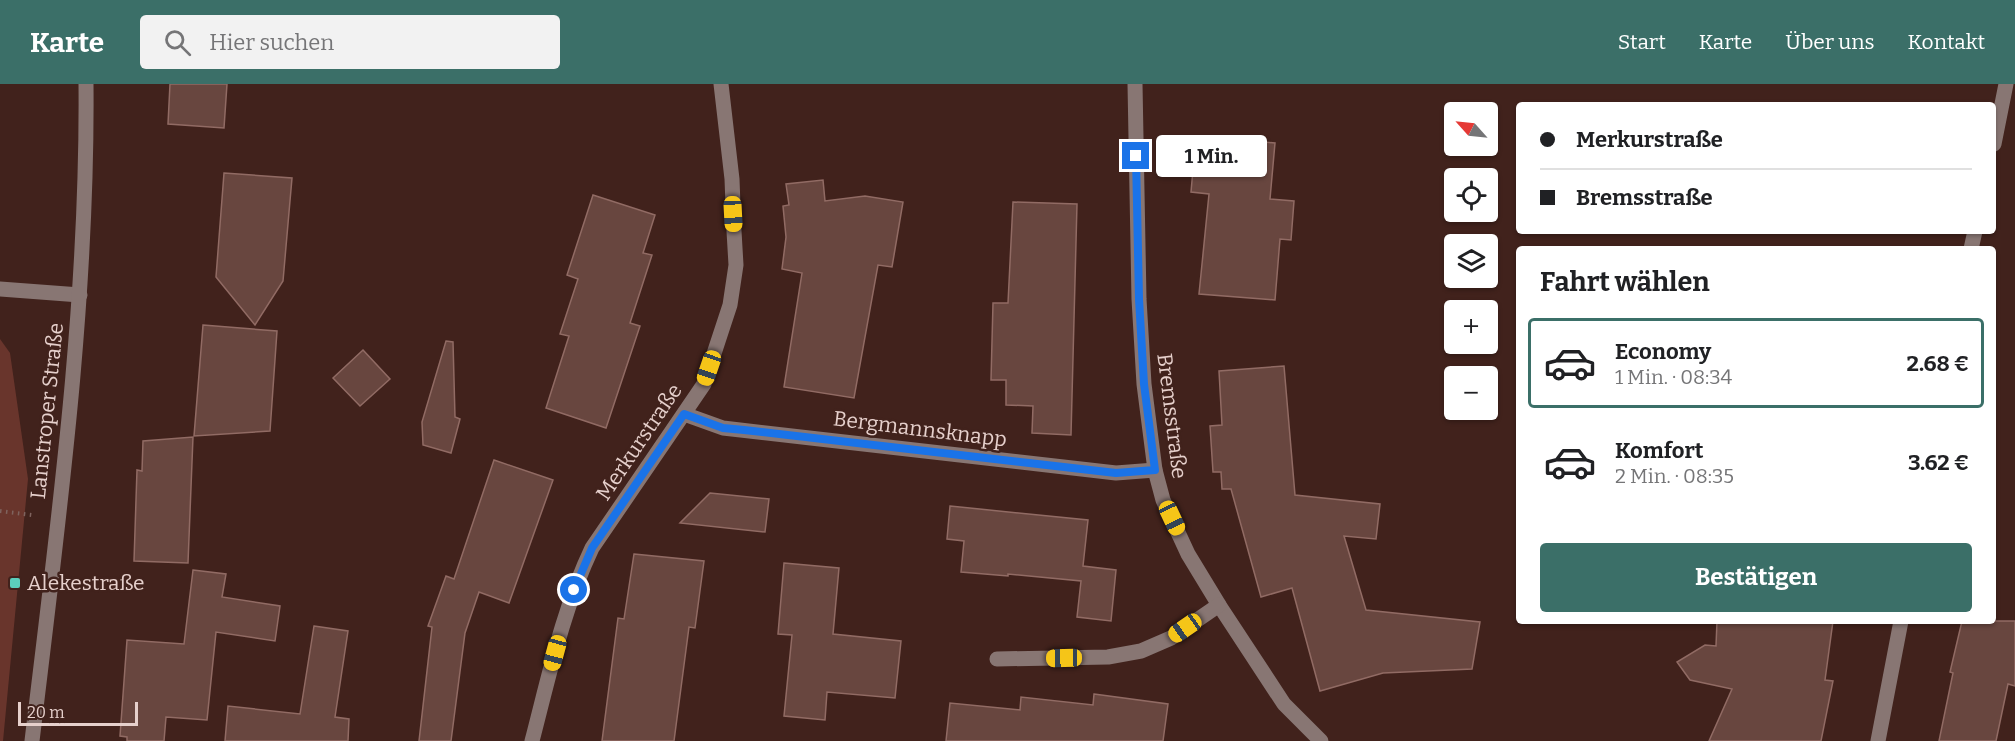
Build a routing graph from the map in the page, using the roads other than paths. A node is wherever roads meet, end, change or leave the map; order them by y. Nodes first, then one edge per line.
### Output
1 (86, 84) edge
2 (721, 84) edge
3 (1135, 84) edge
4 (2006, 84) edge
5 (1996, 134) edge
6 (0, 289) edge
7 (80, 295) junction
8 (684, 414) junction
9 (1155, 470) junction
10 (1219, 605) junction
11 (1900, 624) edge
12 (997, 659) dead end
13 (32, 741) edge
14 (532, 741) edge
15 (1321, 741) edge
16 (1878, 741) edge

1 - 7 street, Lanstroper Straße
2 - 8 street, Merkurstraße
3 - 9 street, Bremsstraße
4 - 5 street
6 - 7 street
7 - 13 street, Lanstroper Straße
8 - 9 street, Bergmannsknapp
8 - 14 street, Merkurstraße
9 - 10 street, Bremsstraße
10 - 12 street
10 - 15 street, Bremsstraße
11 - 16 street

